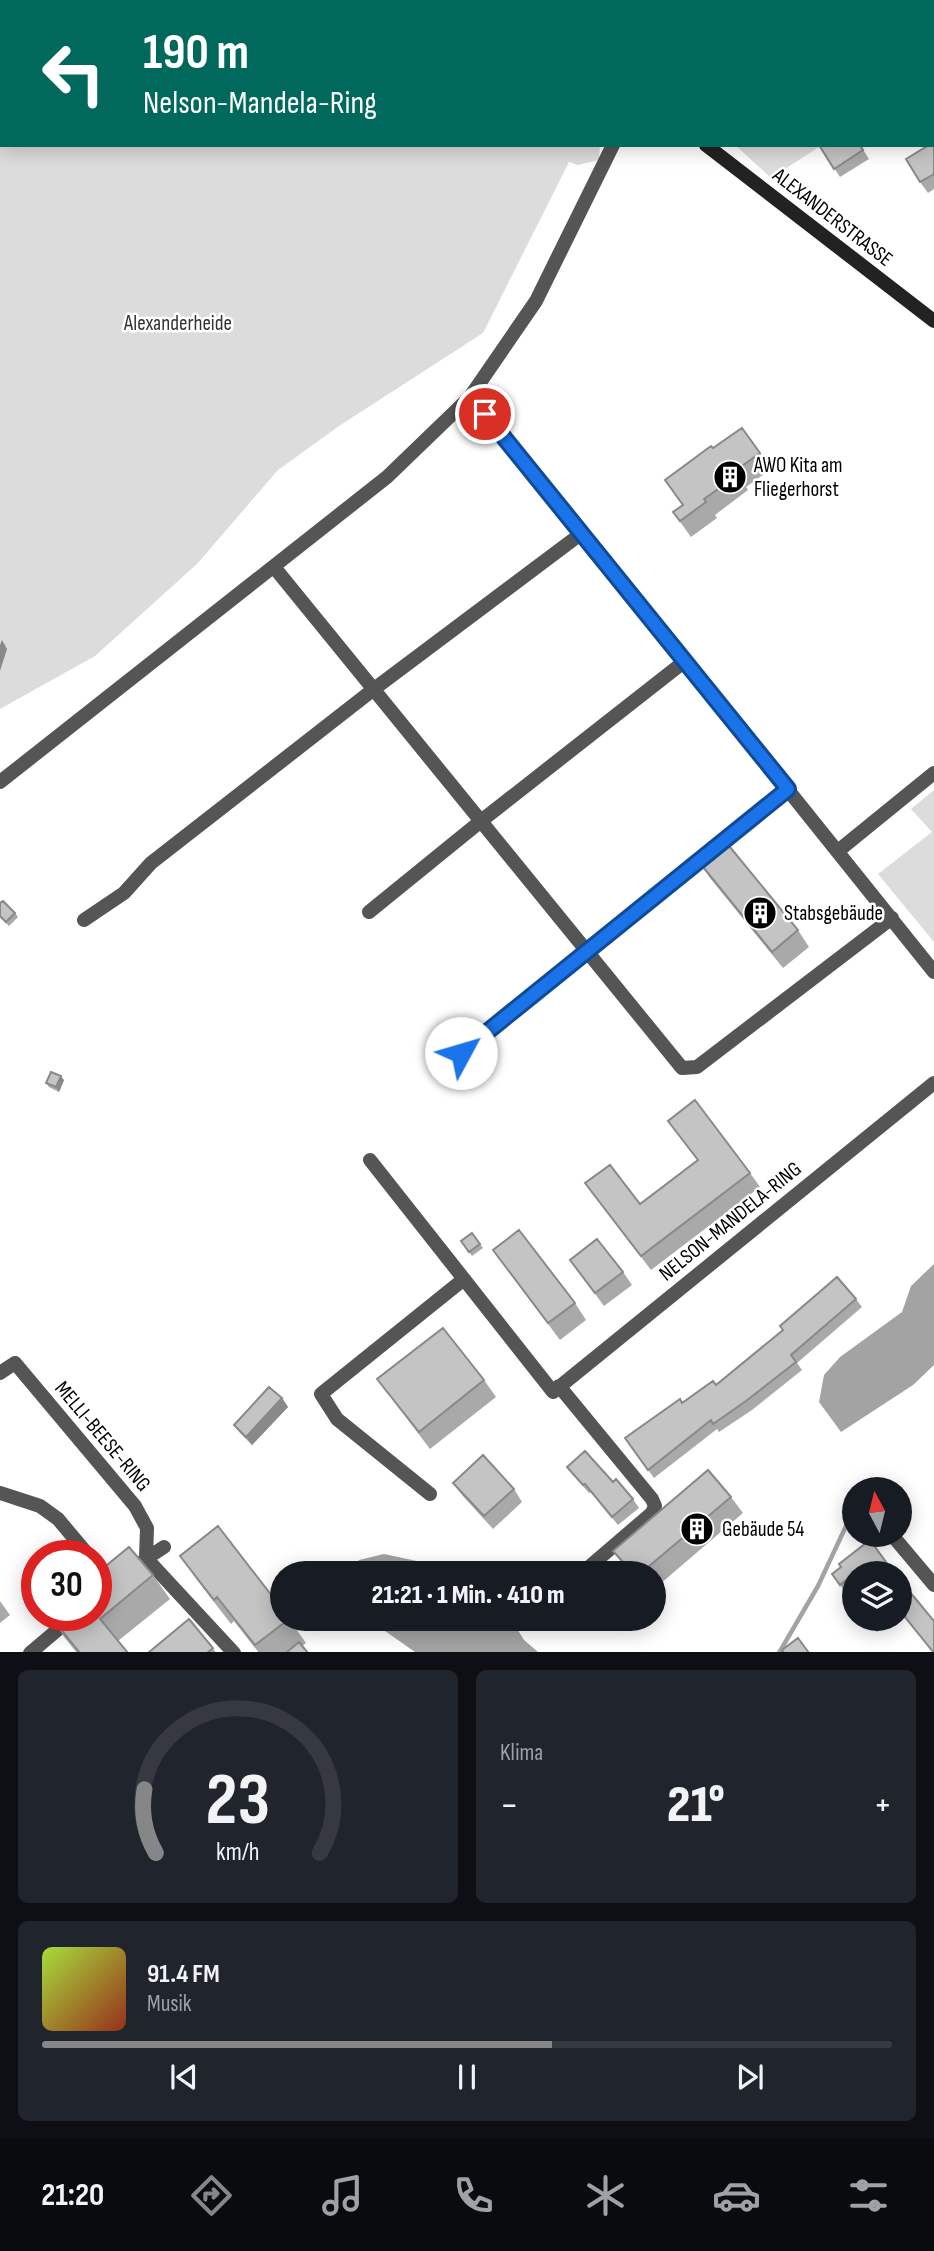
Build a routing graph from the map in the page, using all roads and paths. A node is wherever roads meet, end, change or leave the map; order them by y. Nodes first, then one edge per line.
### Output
1 (612, 147) edge
2 (709, 147) edge
3 (934, 321) edge
4 (470, 397) junction
5 (582, 533) junction
6 (274, 566) junction
7 (685, 661) junction
8 (374, 689) junction
9 (934, 774) edge
10 (0, 782) edge
11 (788, 789) junction
12 (481, 821) junction
13 (838, 851) junction
14 (369, 912) dead end
15 (892, 918) junction
16 (83, 919) dead end
17 (587, 951) junction
18 (934, 972) edge
19 (461, 1053) dead end
20 (934, 1083) edge
21 (370, 1160) dead end
22 (464, 1279) junction
23 (0, 1373) edge
24 (556, 1389) junction
25 (0, 1493) edge
26 (430, 1494) dead end
27 (76, 1540) edge
28 (164, 1547) dead end
29 (902, 1547) edge
30 (146, 1558) junction
31 (596, 1561) edge
32 (129, 1571) edge
33 (934, 1585) edge
34 (56, 1631) edge
35 (31, 1652) edge
36 (233, 1652) edge

1 - 4 street
2 - 3 main road, ALEXANDERSTRASSE
4 - 5 street
4 - 6 street
5 - 7 street
5 - 8 street
6 - 8 street
6 - 10 street
7 - 11 street
7 - 12 street
8 - 12 street
8 - 16 street
9 - 13 street
11 - 13 street
11 - 17 street
12 - 14 street
12 - 17 street
13 - 15 street
15 - 17 street
15 - 18 street
17 - 19 street
20 - 24 street, NELSON-MANDELA-RING
21 - 22 street
22 - 24 street
22 - 26 street
23 - 30 street, MELLI-BEESE-RING
24 - 31 street
25 - 27 street
28 - 30 street
29 - 33 street
30 - 32 street
30 - 36 street
34 - 35 street

